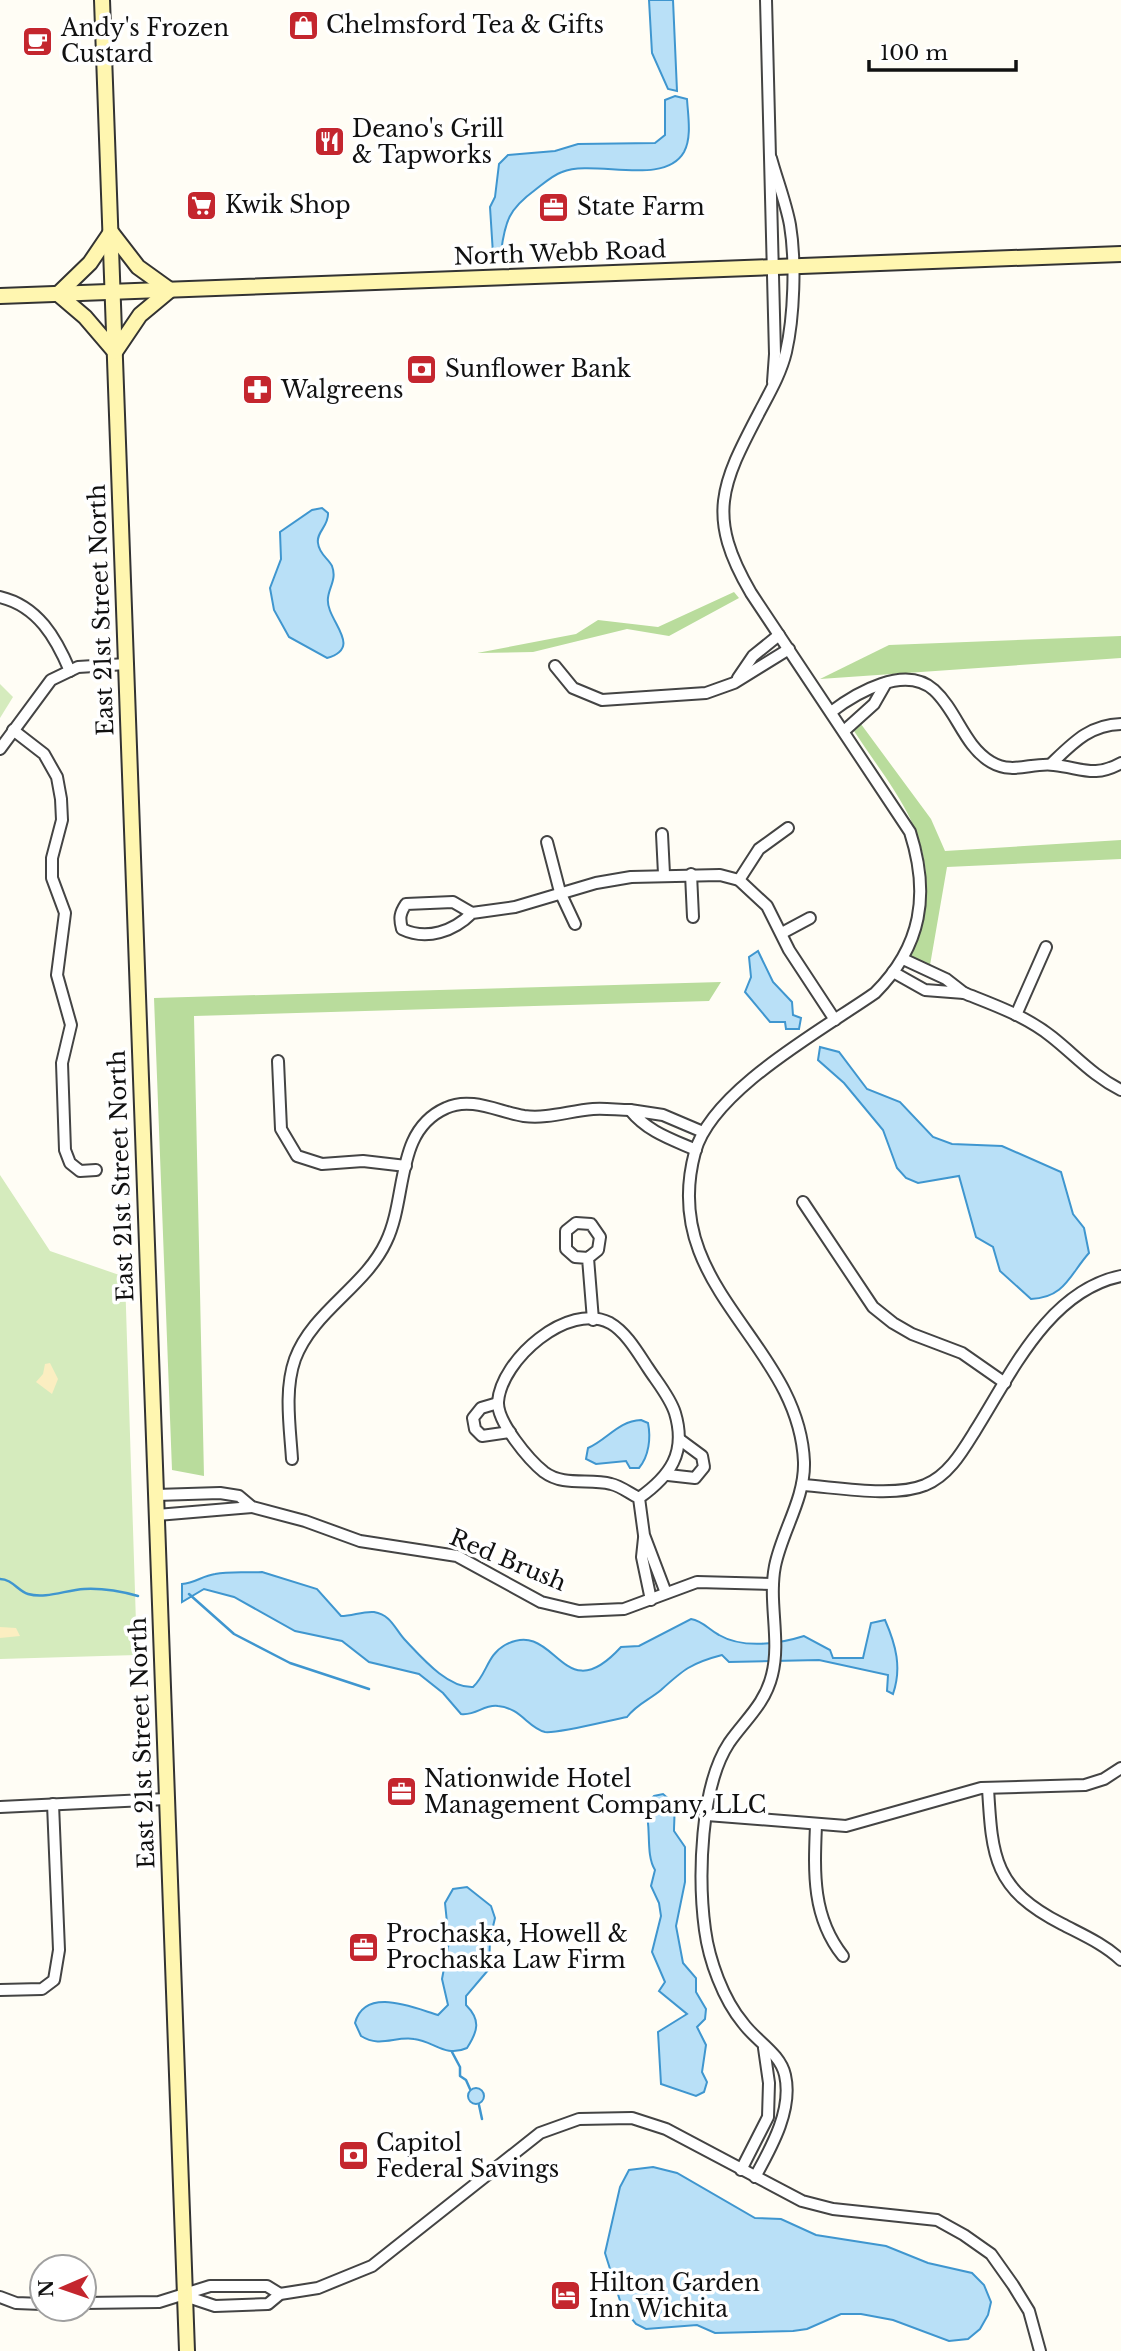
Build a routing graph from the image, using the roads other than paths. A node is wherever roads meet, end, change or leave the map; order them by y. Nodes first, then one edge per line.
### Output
1 (102, 0) edge
2 (766, 0) edge
3 (771, 158) junction
4 (111, 232) junction
5 (1121, 254) edge
6 (772, 268) junction
7 (792, 268) junction
8 (170, 290) junction
9 (113, 292) junction
10 (58, 294) junction
11 (0, 296) edge
12 (115, 352) junction
13 (772, 388) junction
14 (0, 597) edge
15 (779, 635) junction
16 (789, 649) junction
17 (126, 664) junction
18 (555, 666) dead end
19 (70, 671) junction
20 (886, 683) junction
21 (734, 684) junction
22 (831, 712) junction
23 (1121, 723) edge
24 (13, 730) junction
25 (844, 731) junction
26 (0, 749) edge
27 (1051, 764) junction
28 (1121, 764) edge
29 (788, 828) dead end
30 (662, 834) dead end
31 (547, 842) dead end
32 (664, 874) junction
33 (691, 874) junction
34 (738, 880) junction
35 (560, 892) junction
36 (472, 913) junction
37 (693, 918) dead end
38 (810, 918) dead end
39 (575, 924) dead end
40 (782, 933) junction
41 (1046, 947) dead end
42 (903, 959) junction
43 (893, 972) junction
44 (964, 993) junction
45 (1016, 1015) junction
46 (835, 1020) junction
47 (278, 1061) dead end
48 (1121, 1090) edge
49 (630, 1110) junction
50 (703, 1132) junction
51 (696, 1150) junction
52 (406, 1166) junction
53 (96, 1170) dead end
54 (803, 1202) dead end
55 (588, 1258) dead end
56 (1121, 1276) edge
57 (593, 1320) junction
58 (1005, 1383) junction
59 (498, 1403) junction
60 (510, 1432) junction
61 (679, 1439) junction
62 (292, 1459) dead end
63 (668, 1475) junction
64 (802, 1485) junction
65 (156, 1495) junction
66 (639, 1498) junction
67 (253, 1507) junction
68 (157, 1515) junction
69 (645, 1535) junction
70 (773, 1584) junction
71 (666, 1593) junction
72 (652, 1600) junction
73 (1121, 1768) edge
74 (988, 1788) junction
75 (166, 1799) junction
76 (53, 1804) junction
77 (0, 1807) edge
78 (707, 1815) junction
79 (816, 1825) junction
80 (843, 1956) dead end
81 (1121, 1960) edge
82 (0, 1990) edge
83 (764, 2048) junction
84 (741, 2170) junction
85 (755, 2178) junction
86 (280, 2294) junction
87 (185, 2296) junction
88 (0, 2297) edge
89 (28, 2303) edge
90 (98, 2303) edge
91 (187, 2351) edge
92 (1040, 2351) edge

1 - 4 main road, East 21st Street North
2 - 3 street
3 - 6 street
3 - 7 street
4 - 8 main road
4 - 9 main road, East 21st Street North
4 - 10 main road
5 - 7 main road, North Webb Road
6 - 7 main road, North Webb Road
6 - 8 main road, North Webb Road
6 - 13 street
7 - 13 street
8 - 9 main road, North Webb Road
8 - 12 main road
9 - 10 main road, North Webb Road
9 - 12 main road, East 21st Street North
10 - 11 main road, North Webb Road
10 - 12 main road
12 - 17 main road, East 21st Street North
13 - 15 street
14 - 19 street
15 - 16 street
15 - 21 street
16 - 21 street
16 - 22 street
17 - 19 street
17 - 65 main road, East 21st Street North
18 - 21 street
19 - 24 street
20 - 22 street
20 - 25 street
20 - 27 street
22 - 25 street
23 - 27 street
24 - 26 street
24 - 53 street
25 - 42 street
27 - 28 street
29 - 34 street
30 - 32 street
31 - 35 street
32 - 33 street
32 - 35 street
33 - 34 street
33 - 37 street
34 - 40 street
35 - 36 street
35 - 39 street
36 - 36 street
38 - 40 street
40 - 46 street
41 - 45 street
42 - 43 street
42 - 44 street
43 - 44 street
43 - 46 street
44 - 45 street
45 - 48 street
46 - 50 street
47 - 52 street
49 - 50 street
49 - 51 street
49 - 52 street
50 - 51 street
51 - 64 street
52 - 62 street
54 - 58 street
55 - 57 street
56 - 58 street
57 - 59 street
57 - 61 street
58 - 64 street
59 - 60 street
59 - 60 street
60 - 66 street
61 - 63 street
61 - 63 street
63 - 66 street
64 - 70 street
65 - 67 street, Red Brush
65 - 68 main road, East 21st Street North
66 - 69 street
67 - 68 street, Red Brush
67 - 72 street, Red Brush
68 - 75 main road, East 21st Street North
69 - 71 street
69 - 72 street
70 - 71 street, Red Brush
70 - 78 street
71 - 72 street, Red Brush
73 - 74 street
74 - 79 street
74 - 81 street
75 - 76 street
75 - 87 main road, East 21st Street North
76 - 77 street
76 - 82 street
78 - 79 street
78 - 83 street
79 - 80 street
83 - 84 street
83 - 85 street
84 - 85 street
84 - 86 street
85 - 92 street
86 - 87 street
86 - 87 street
87 - 90 street
87 - 91 main road, East 21st Street North
88 - 89 street

